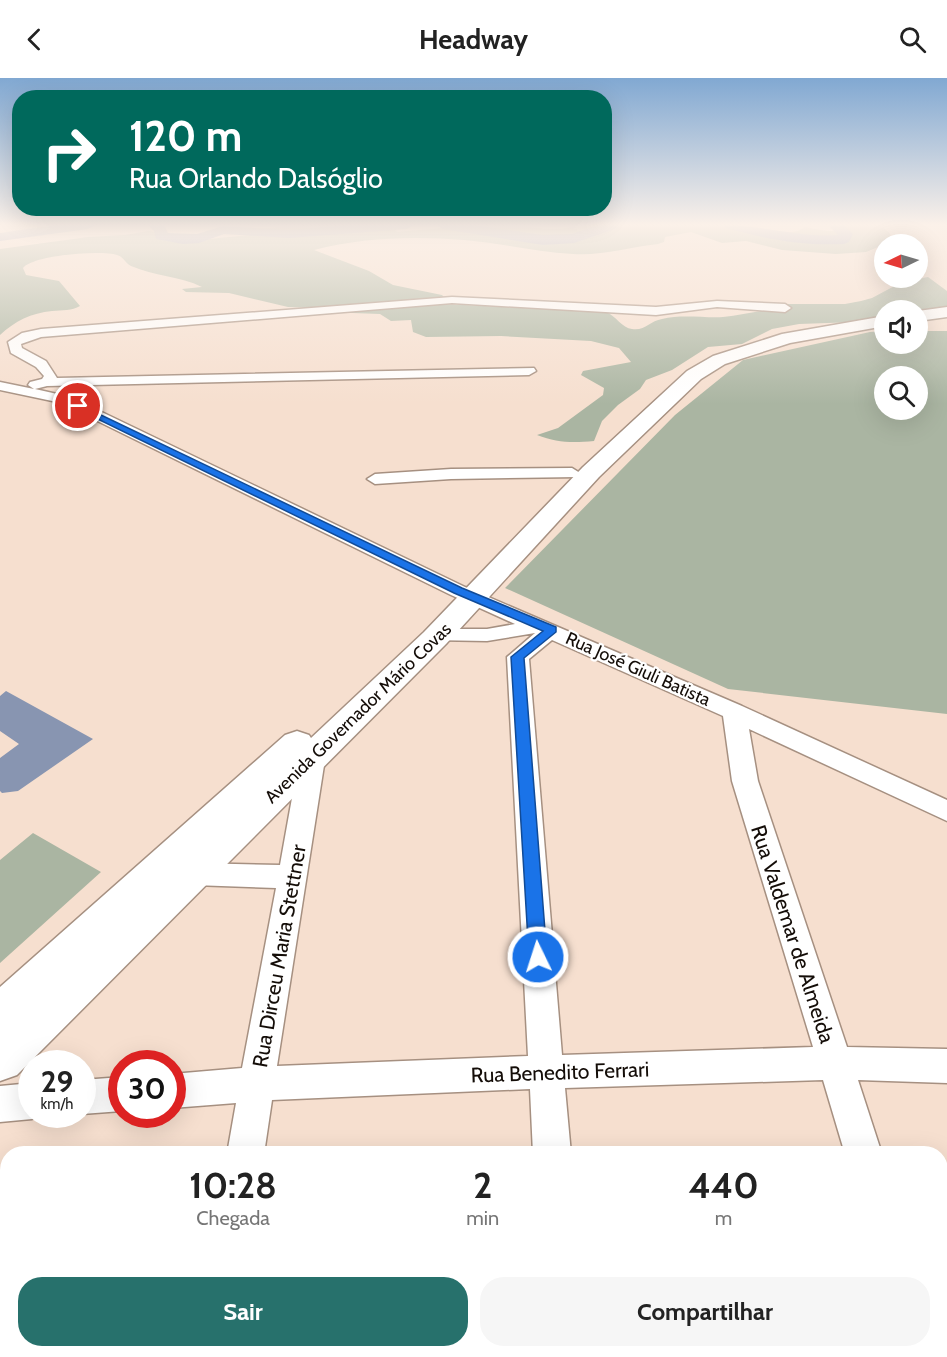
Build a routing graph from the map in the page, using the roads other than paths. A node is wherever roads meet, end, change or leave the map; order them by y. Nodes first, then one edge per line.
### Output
1 (785, 308) dead end
2 (947, 312) edge
3 (928, 315) edge
4 (874, 323) edge
5 (529, 371) dead end
6 (698, 373) junction
7 (47, 382) junction
8 (0, 386) edge
9 (21, 390) junction
10 (572, 473) junction
11 (375, 479) dead end
12 (466, 594) junction
13 (542, 626) junction
14 (438, 635) junction
15 (476, 635) junction
16 (518, 657) junction
17 (734, 712) junction
18 (312, 759) junction
19 (947, 811) edge
20 (193, 874) junction
21 (292, 877) junction
22 (0, 1016) edge
23 (0, 1059) edge
24 (834, 1063) junction
25 (947, 1066) edge
26 (545, 1072) junction
27 (257, 1084) junction
28 (186, 1089) edge
29 (18, 1102) edge
30 (0, 1104) edge
31 (246, 1146) edge
32 (551, 1146) edge
33 (861, 1146) edge

1 - 7 street
2 - 3 main road
4 - 6 main road, Avenida Governador Mário Covas
5 - 7 street
6 - 10 main road
6 - 12 main road, Avenida Governador Mário Covas
7 - 9 street
8 - 9 street, Rua José Giuli Batista
9 - 12 street, Rua José Giuli Batista
10 - 11 street
10 - 12 main road
12 - 13 street, Rua José Giuli Batista
12 - 14 main road, Avenida Governador Mário Covas
12 - 22 main road, Avenida Governador Mário Covas
13 - 15 street
13 - 16 street
13 - 17 street, Rua José Giuli Batista
14 - 15 street
14 - 18 main road, Avenida Governador Mário Covas
15 - 16 street
16 - 26 street
17 - 19 street, Rua José Giuli Batista
17 - 24 street, Rua Valdemar de Almeida
18 - 20 main road, Avenida Governador Mário Covas
18 - 21 street, Rua Dirceu Maria Stettner
20 - 21 street
20 - 23 main road, Avenida Governador Mário Covas
21 - 27 street, Rua Dirceu Maria Stettner
24 - 25 street, Rua Benedito Ferrari
24 - 26 street, Rua Benedito Ferrari
24 - 33 street, Rua Valdemar de Almeida
26 - 27 street, Rua Benedito Ferrari
26 - 32 street
27 - 28 street, Rua Benedito Ferrari
27 - 31 street, Rua Dirceu Maria Stettner
29 - 30 street

